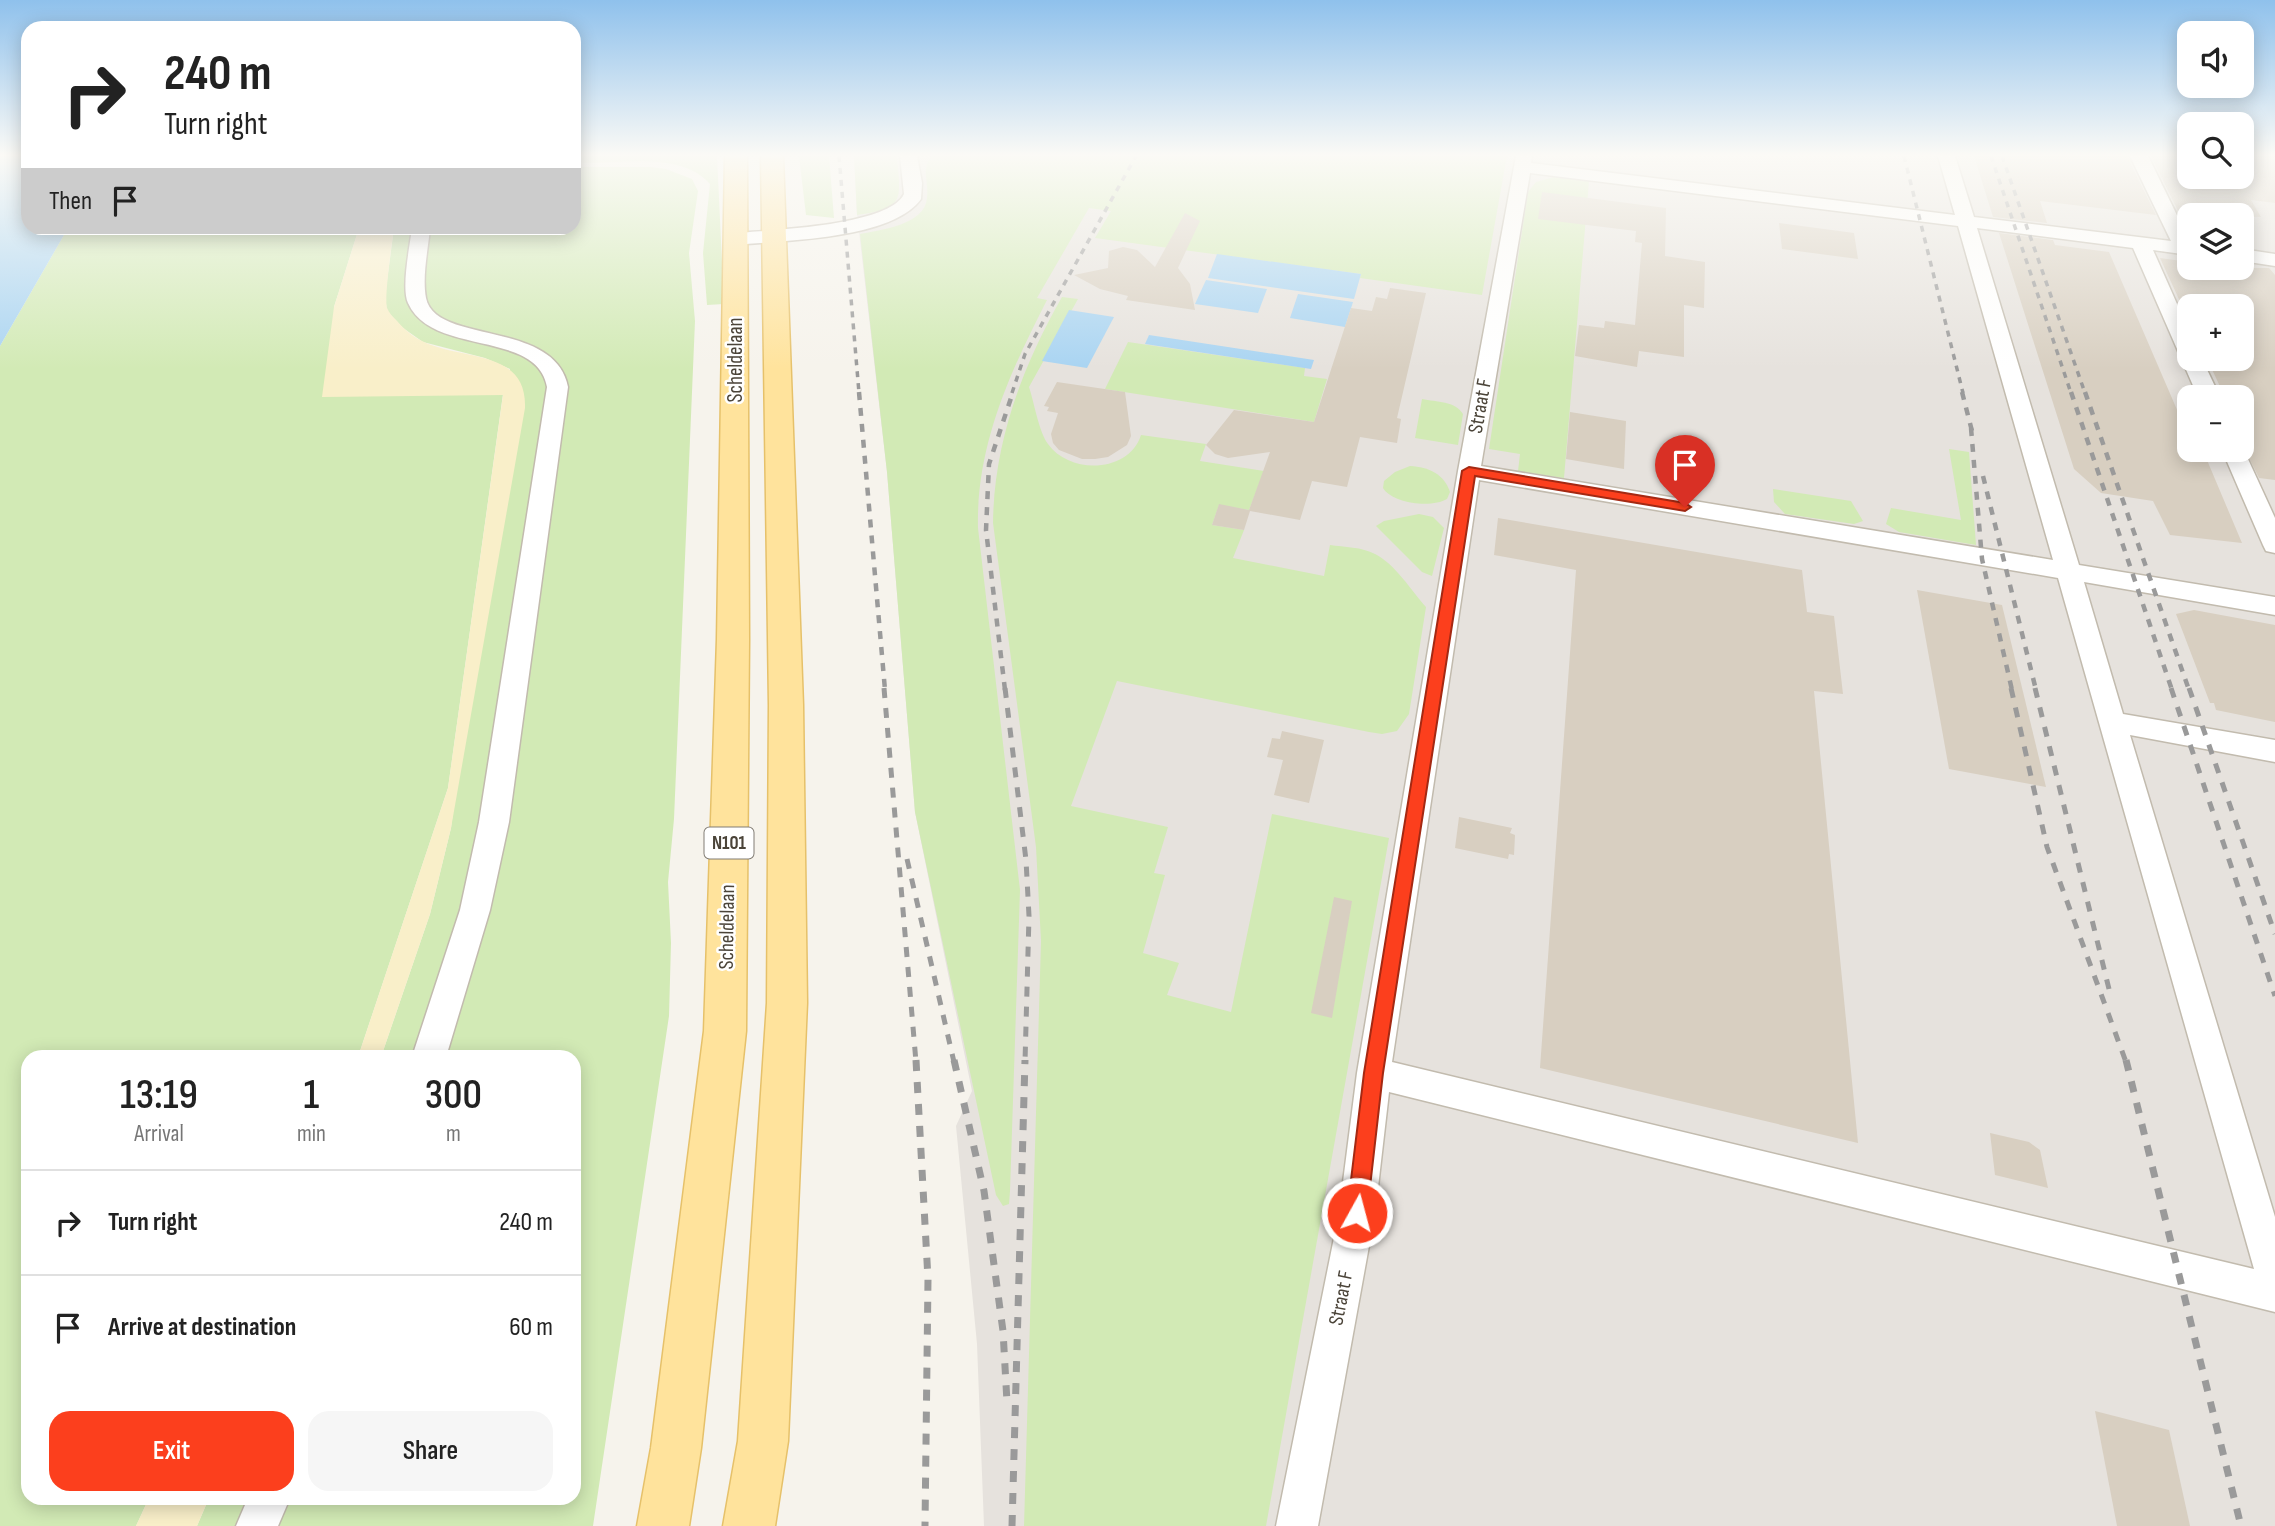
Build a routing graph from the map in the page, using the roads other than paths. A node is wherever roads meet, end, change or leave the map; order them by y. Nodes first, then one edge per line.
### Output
1 (736, 227) edge
2 (774, 227) edge
3 (831, 227) edge
4 (1511, 227) edge
5 (1968, 227) edge
6 (2015, 227) edge
7 (774, 234) junction
8 (420, 235) edge
9 (736, 239) junction
10 (2140, 243) junction
11 (2177, 248) edge
12 (2254, 257) edge
13 (2275, 260) edge
14 (2177, 326) edge
15 (2238, 462) edge
16 (1469, 471) junction
17 (2275, 545) edge
18 (2069, 571) junction
19 (2275, 606) edge
20 (2113, 722) junction
21 (2275, 751) edge
22 (431, 1050) edge
23 (1374, 1073) junction
24 (2275, 1279) edge
25 (2275, 1293) edge
26 (266, 1505) edge
27 (257, 1526) edge
28 (663, 1526) edge
29 (749, 1526) edge
30 (1297, 1526) edge

1 - 9 main road, Scheldelaan / N101
2 - 7 main road, Scheldelaan
3 - 7 street
4 - 16 street, Straat F
5 - 18 street
6 - 10 street
7 - 9 street
7 - 29 main road, Scheldelaan
8 - 22 street
9 - 28 main road, Scheldelaan / N101
10 - 11 street
10 - 14 street
12 - 13 street
15 - 17 street
16 - 18 street
16 - 23 street, Straat F
18 - 19 street
18 - 20 street
20 - 21 street
20 - 24 street
23 - 25 street
23 - 30 street, Straat F
26 - 27 street

